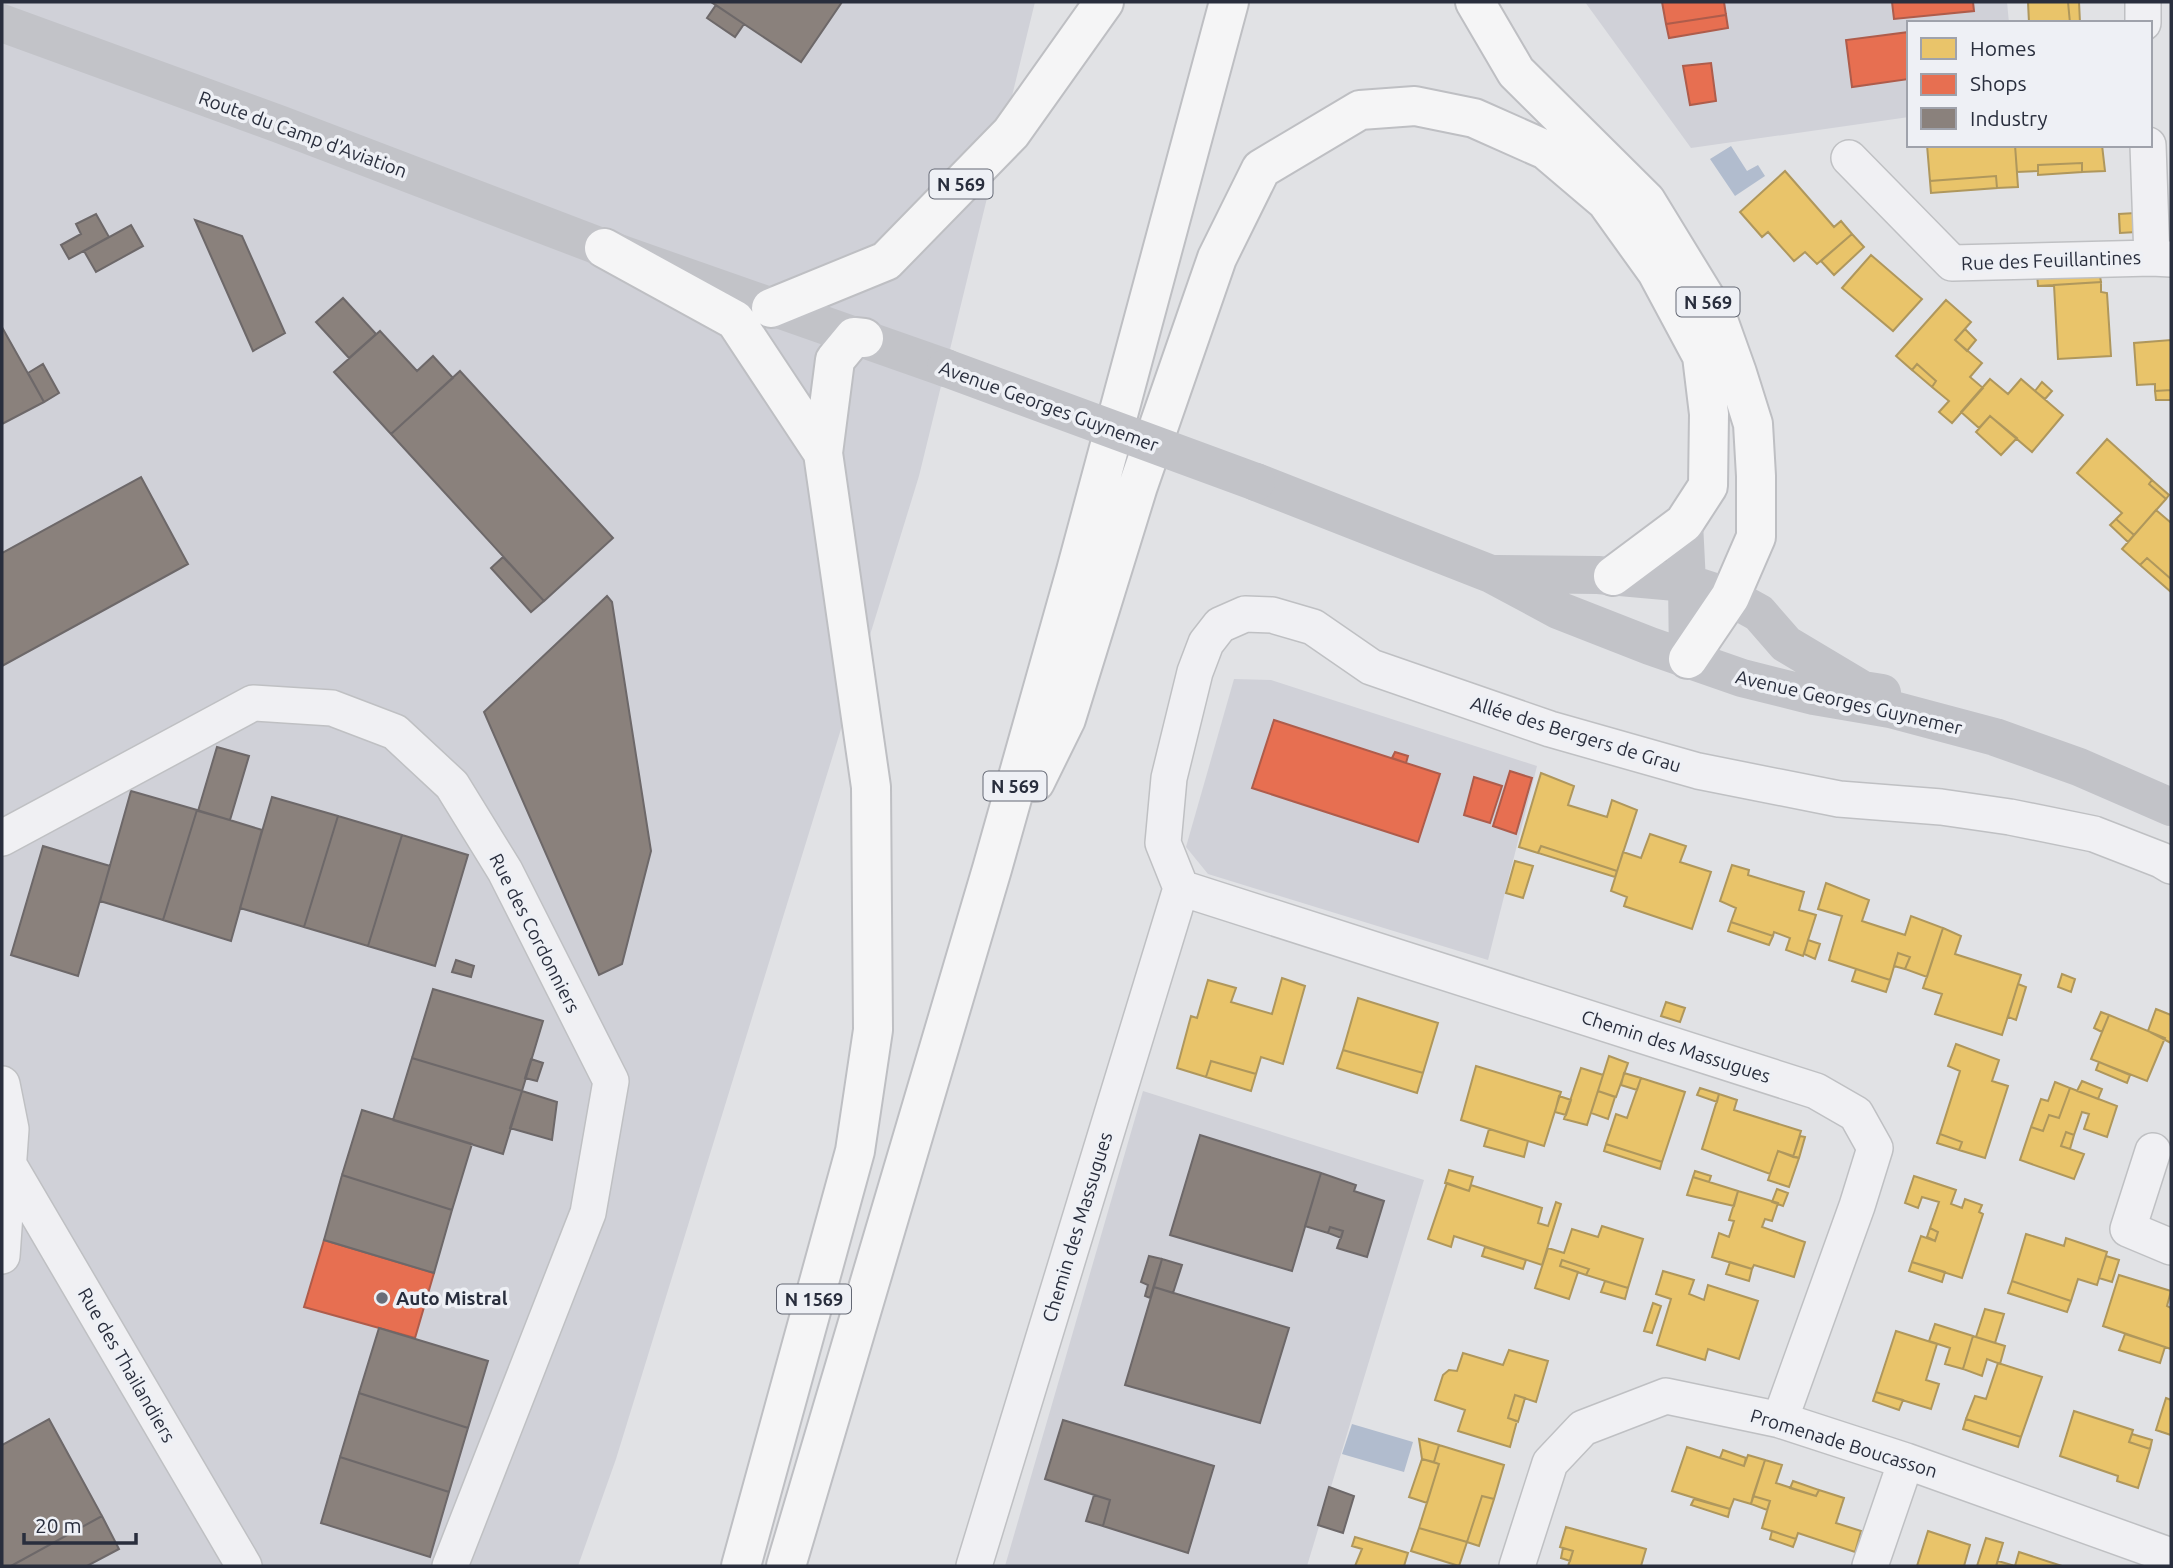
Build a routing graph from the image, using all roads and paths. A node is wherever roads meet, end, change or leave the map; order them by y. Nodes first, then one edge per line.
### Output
1 (1104, 2) edge
2 (1229, 2) edge
3 (1475, 2) edge
4 (2143, 2) edge
5 (2143, 21) edge
6 (2, 23) edge
7 (2148, 147) edge
8 (1849, 158) dead end
9 (604, 248) junction
10 (2162, 258) edge
11 (771, 307) junction
12 (864, 338) junction
13 (823, 453) junction
14 (1684, 523) junction
15 (1491, 574) junction
16 (1613, 576) junction
17 (1687, 583) junction
18 (1730, 597) junction
19 (1688, 659) junction
20 (2171, 778) edge
21 (2171, 807) edge
22 (2, 838) edge
23 (2171, 866) edge
24 (992, 869) junction
25 (1181, 888) junction
26 (2, 1084) edge
27 (2153, 1151) dead end
28 (9, 1165) junction
29 (2171, 1247) edge
30 (2, 1256) edge
31 (1780, 1420) junction
32 (1906, 1461) junction
33 (2171, 1556) edge
34 (244, 1566) edge
35 (450, 1566) edge
36 (741, 1566) edge
37 (786, 1566) edge
38 (974, 1566) edge
39 (1517, 1566) edge
40 (1870, 1566) edge

1 - 11 main road, N 569
2 - 24 main road, N 569
3 - 18 main road, N 569
4 - 5 street
6 - 9 main road, Route du Camp d'Aviation
7 - 10 street
8 - 10 street, Rue des Feuillantines
9 - 11 main road, Avenue Georges Guynemer
9 - 13 main road
11 - 12 main road, Avenue Georges Guynemer
12 - 13 main road
12 - 15 main road, Avenue Georges Guynemer, bridge
13 - 36 main road, N 1569
14 - 16 main road, N 569
14 - 17 main road
14 - 24 main road, N 569
15 - 16 main road, Avenue Georges Guynemer
15 - 19 main road, Avenue Georges Guynemer
16 - 17 main road, Avenue Georges Guynemer
17 - 18 main road, Avenue Georges Guynemer
17 - 19 main road
18 - 19 main road, N 569
18 - 20 main road, Avenue Georges Guynemer
19 - 21 main road, Avenue Georges Guynemer
22 - 35 street, Rue des Cordonniers
23 - 25 street, Allée des Bergers de Grau
24 - 37 main road, N 569
25 - 31 street, Chemin des Massugues
25 - 38 street, Chemin des Massugues
26 - 28 street
27 - 29 street
28 - 30 street
28 - 34 street, Rue des Thailandiers
31 - 32 street, Promenade Boucasson
31 - 39 street, Promenade Boucasson
32 - 33 street, Promenade Boucasson
32 - 40 street

